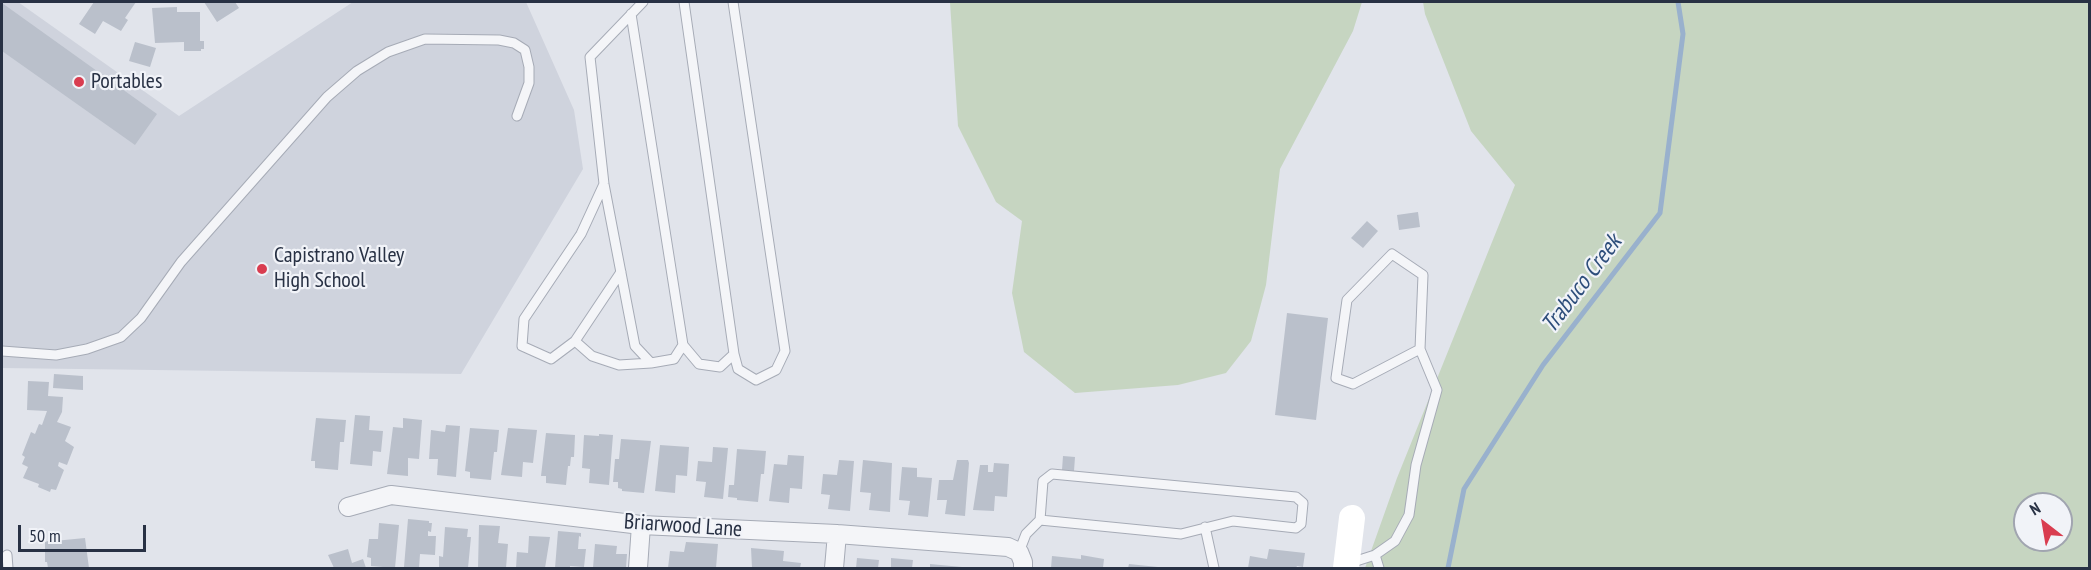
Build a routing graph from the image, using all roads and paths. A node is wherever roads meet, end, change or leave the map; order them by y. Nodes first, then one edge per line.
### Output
1 (643, 2) edge
2 (684, 2) edge
3 (733, 2) edge
4 (631, 14) junction
5 (517, 116) dead end
6 (604, 184) junction
7 (621, 272) junction
8 (575, 341) junction
9 (682, 345) junction
10 (1420, 349) junction
11 (2, 351) edge
12 (734, 354) junction
13 (651, 363) junction
14 (348, 507) dead end
15 (1352, 518) dead end
16 (1040, 520) junction
17 (641, 525) junction
18 (1204, 527) junction
19 (837, 534) junction
20 (7, 555) dead end
21 (1375, 555) junction
22 (1021, 560) edge
23 (1346, 566) edge
24 (8, 568) edge
25 (638, 568) edge
26 (834, 568) edge
27 (1214, 568) edge
28 (1379, 568) edge

1 - 4 lane
2 - 12 lane
3 - 12 lane
4 - 6 lane
4 - 9 lane
5 - 11 lane
6 - 7 lane
6 - 8 lane
7 - 8 lane
7 - 13 lane
8 - 13 lane
9 - 12 lane
9 - 13 lane
10 - 10 lane
10 - 21 lane
14 - 17 street, Briarwood Lane
15 - 23 street
16 - 18 lane
16 - 18 lane
16 - 22 lane
17 - 19 street, Briarwood Lane
17 - 25 street
18 - 27 lane
19 - 22 street, Briarwood Lane
19 - 26 street
20 - 24 lane
21 - 23 lane
21 - 28 lane

